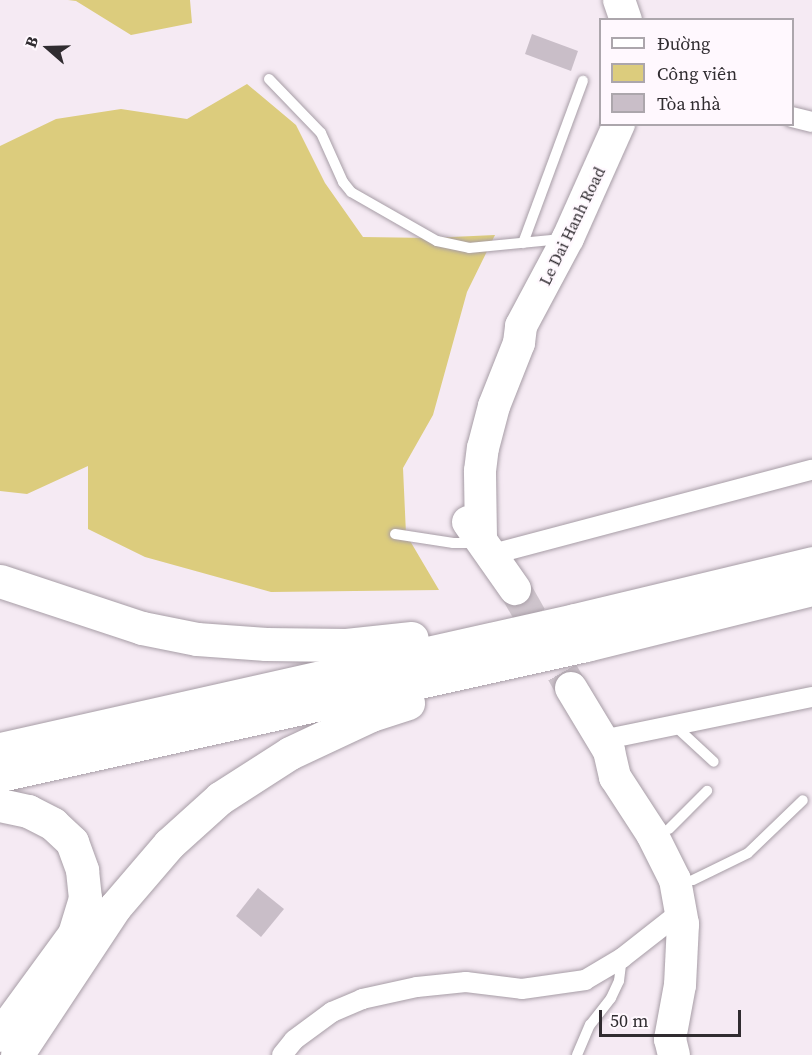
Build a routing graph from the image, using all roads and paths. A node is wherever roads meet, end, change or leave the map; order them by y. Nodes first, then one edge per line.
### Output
1 (620, 0) edge
2 (625, 18) edge
3 (269, 79) dead end
4 (583, 81) dead end
5 (794, 118) edge
6 (812, 122) edge
7 (618, 126) edge
8 (568, 238) junction
9 (523, 243) junction
10 (812, 470) edge
11 (395, 534) dead end
12 (486, 545) junction
13 (812, 563) edge
14 (0, 581) edge
15 (515, 589) tunnel mouth
16 (812, 589) edge
17 (580, 632) junction
18 (571, 688) tunnel mouth
19 (812, 697) edge
20 (674, 725) junction
21 (606, 746) junction
22 (0, 749) edge
23 (714, 762) dead end
24 (0, 775) edge
25 (707, 791) dead end
26 (803, 800) dead end
27 (0, 805) edge
28 (669, 829) junction
29 (693, 880) junction
30 (682, 911) junction
31 (621, 958) junction
32 (0, 1035) edge
33 (17, 1055) edge
34 (282, 1055) edge
35 (577, 1055) edge
36 (674, 1055) edge
37 (681, 1055) edge

1 - 2 main road
3 - 9 lane
4 - 9 lane
5 - 6 street
7 - 8 main road, Le Dai Hanh Road
8 - 9 lane
8 - 12 main road, Le Dai Hanh Road
10 - 12 street
11 - 12 lane
12 - 15 main road, Le Dai Hanh Road
13 - 17 highway
14 - 17 highway
16 - 17 highway
17 - 22 highway
17 - 24 highway
17 - 33 highway
18 - 21 main road
19 - 20 street
20 - 21 street
20 - 23 lane
21 - 28 main road
21 - 30 main road
25 - 28 lane
26 - 29 lane
27 - 32 highway
28 - 29 main road
29 - 37 main road
30 - 31 street
30 - 36 main road
31 - 34 street
31 - 35 lane

